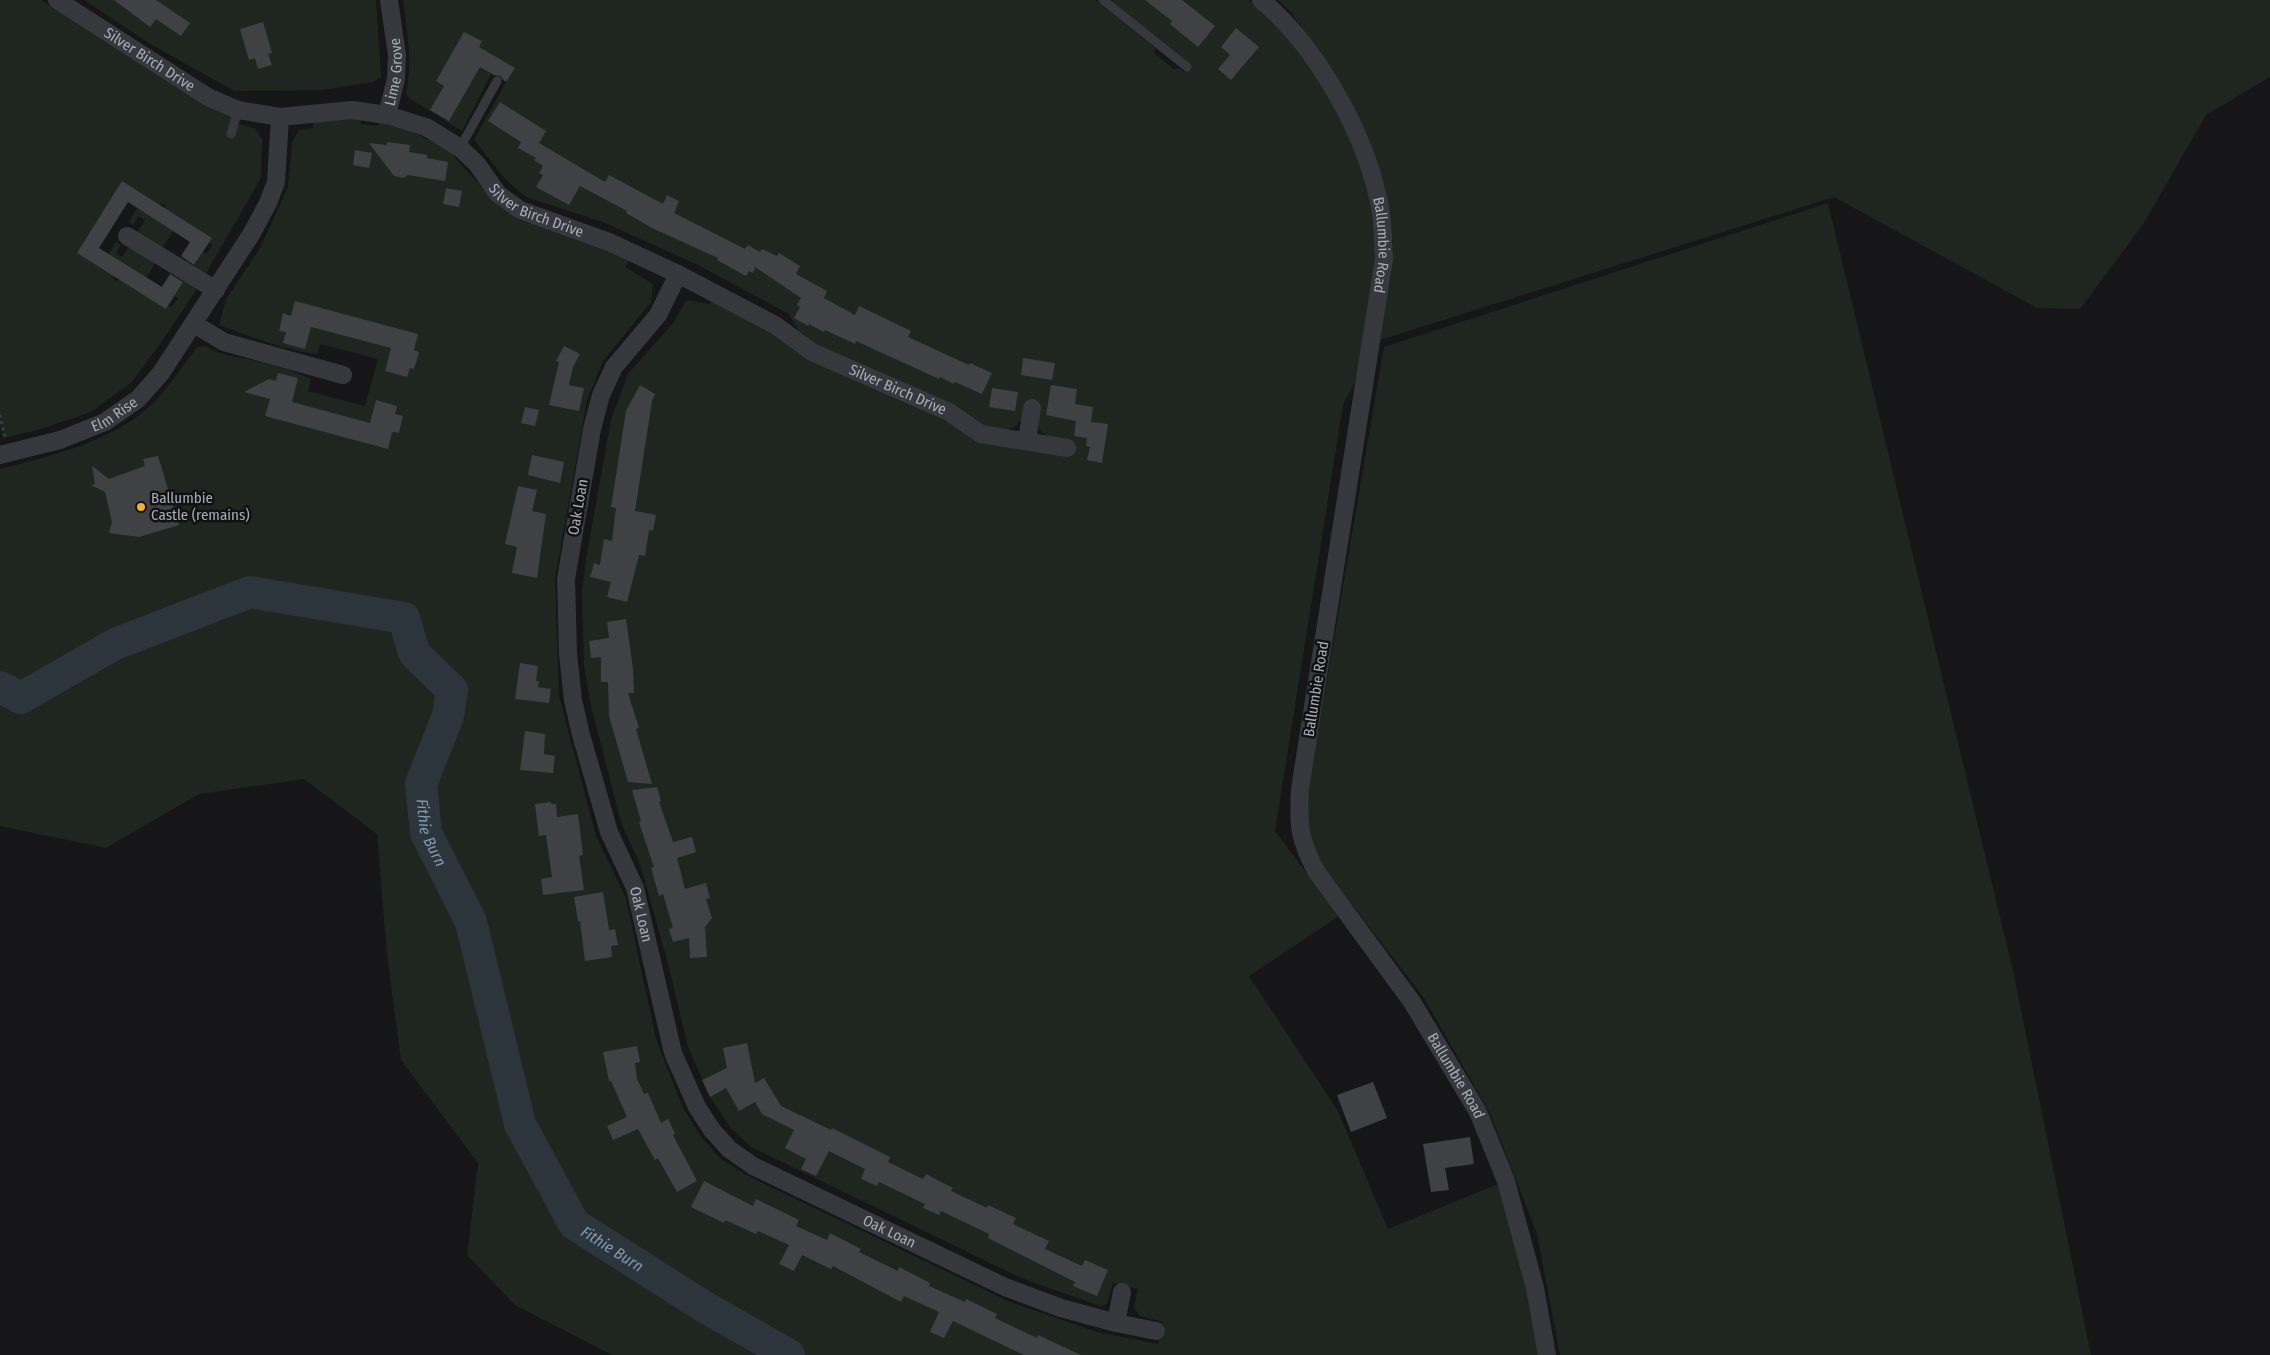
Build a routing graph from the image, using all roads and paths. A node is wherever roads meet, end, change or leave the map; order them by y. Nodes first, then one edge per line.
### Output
1 (56, 0) edge
2 (389, 0) edge
3 (1103, 0) edge
4 (1261, 0) edge
5 (1187, 67) dead end
6 (498, 81) dead end
7 (238, 110) junction
8 (387, 115) junction
9 (280, 117) junction
10 (232, 134) dead end
11 (460, 148) junction
12 (127, 236) dead end
13 (678, 274) junction
14 (216, 290) junction
15 (194, 324) junction
16 (343, 375) dead end
17 (1032, 408) dead end
18 (0, 415) edge
19 (1, 423) edge
20 (1027, 441) junction
21 (1067, 448) dead end
22 (4, 454) edge
23 (1122, 1292) dead end
24 (1116, 1323) junction
25 (1156, 1331) dead end
26 (1547, 1355) edge

1 - 7 street, Silver Birch Drive
2 - 8 street, Lime Grove
3 - 5 lane
4 - 26 street, Ballumbie Road
6 - 11 lane
7 - 9 street, Silver Birch Drive
7 - 10 lane
8 - 9 street, Silver Birch Drive
8 - 11 street, Silver Birch Drive
9 - 14 street, Elm Rise
11 - 13 street, Silver Birch Drive
12 - 14 street
13 - 20 street, Silver Birch Drive
13 - 24 street, Oak Loan
14 - 15 street, Elm Rise
15 - 16 street
15 - 22 street, Elm Rise
17 - 20 street
18 - 19 path
19 - 22 path
20 - 21 street, Silver Birch Drive
23 - 24 street
24 - 25 street, Oak Loan

